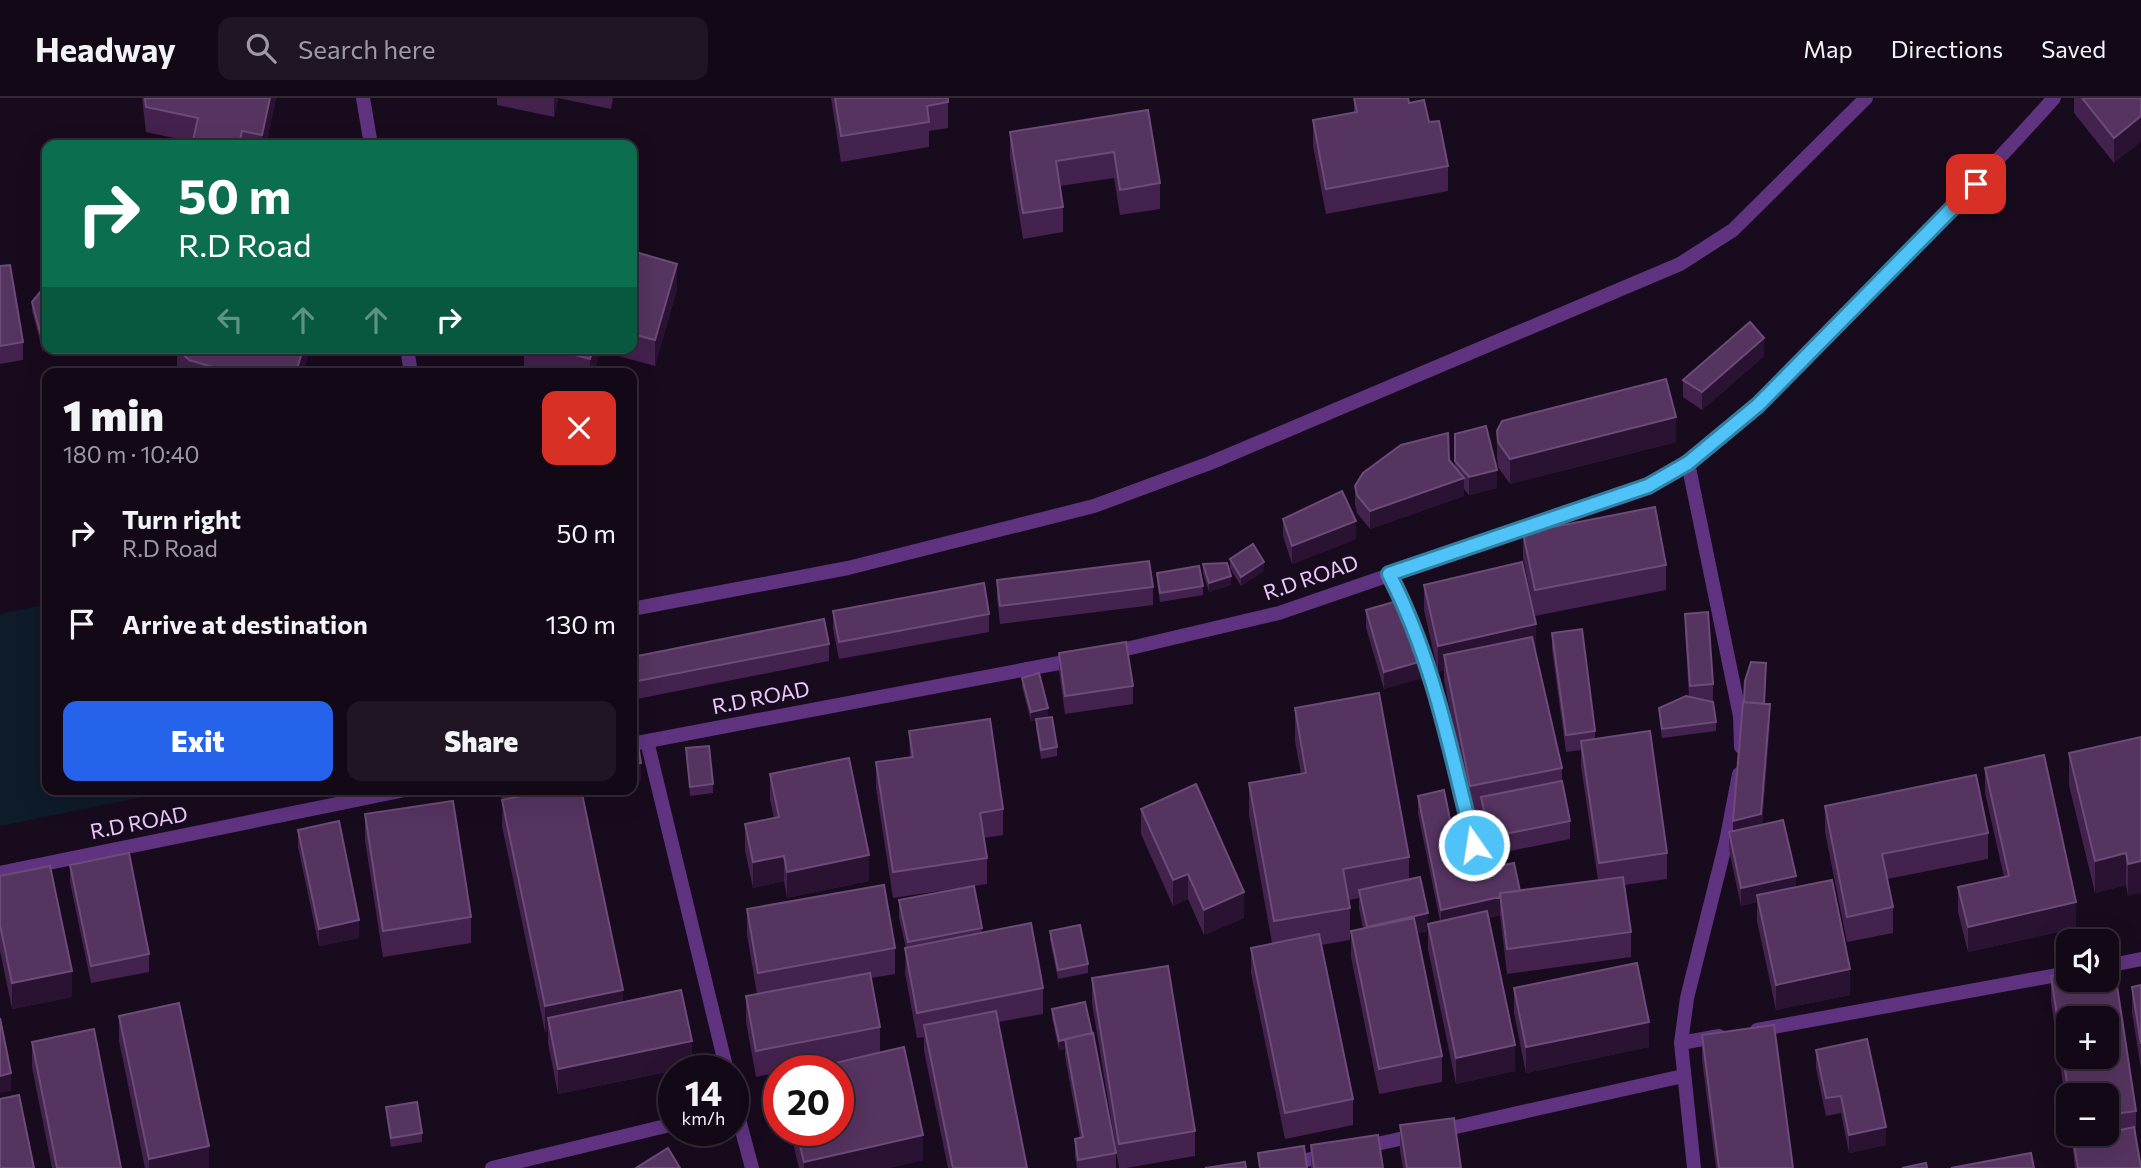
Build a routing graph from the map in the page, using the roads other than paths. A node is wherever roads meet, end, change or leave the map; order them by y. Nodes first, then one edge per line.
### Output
1 (363, 98) edge
2 (1866, 98) edge
3 (2054, 98) edge
4 (370, 140) edge
5 (1688, 463) junction
6 (1389, 574) junction
7 (637, 607) edge
8 (647, 741) junction
9 (637, 743) edge
10 (381, 795) edge
11 (1474, 845) dead end
12 (0, 873) edge
13 (2141, 959) edge
14 (2119, 964) edge
15 (2056, 975) edge
16 (1681, 1044) junction
17 (723, 1055) edge
18 (1683, 1076) junction
19 (658, 1128) edge
20 (746, 1146) edge
21 (492, 1168) edge
22 (752, 1168) edge
23 (1270, 1168) edge
24 (1694, 1168) edge

1 - 4 street
2 - 7 street
3 - 5 street, R.D ROAD
5 - 6 street, R.D ROAD
5 - 16 street
6 - 8 street, R.D ROAD
6 - 11 street
8 - 9 street, R.D ROAD
8 - 17 street
10 - 12 street, R.D ROAD
13 - 14 street
15 - 16 street
16 - 18 street
18 - 23 street
18 - 24 street
19 - 21 street
20 - 22 street

